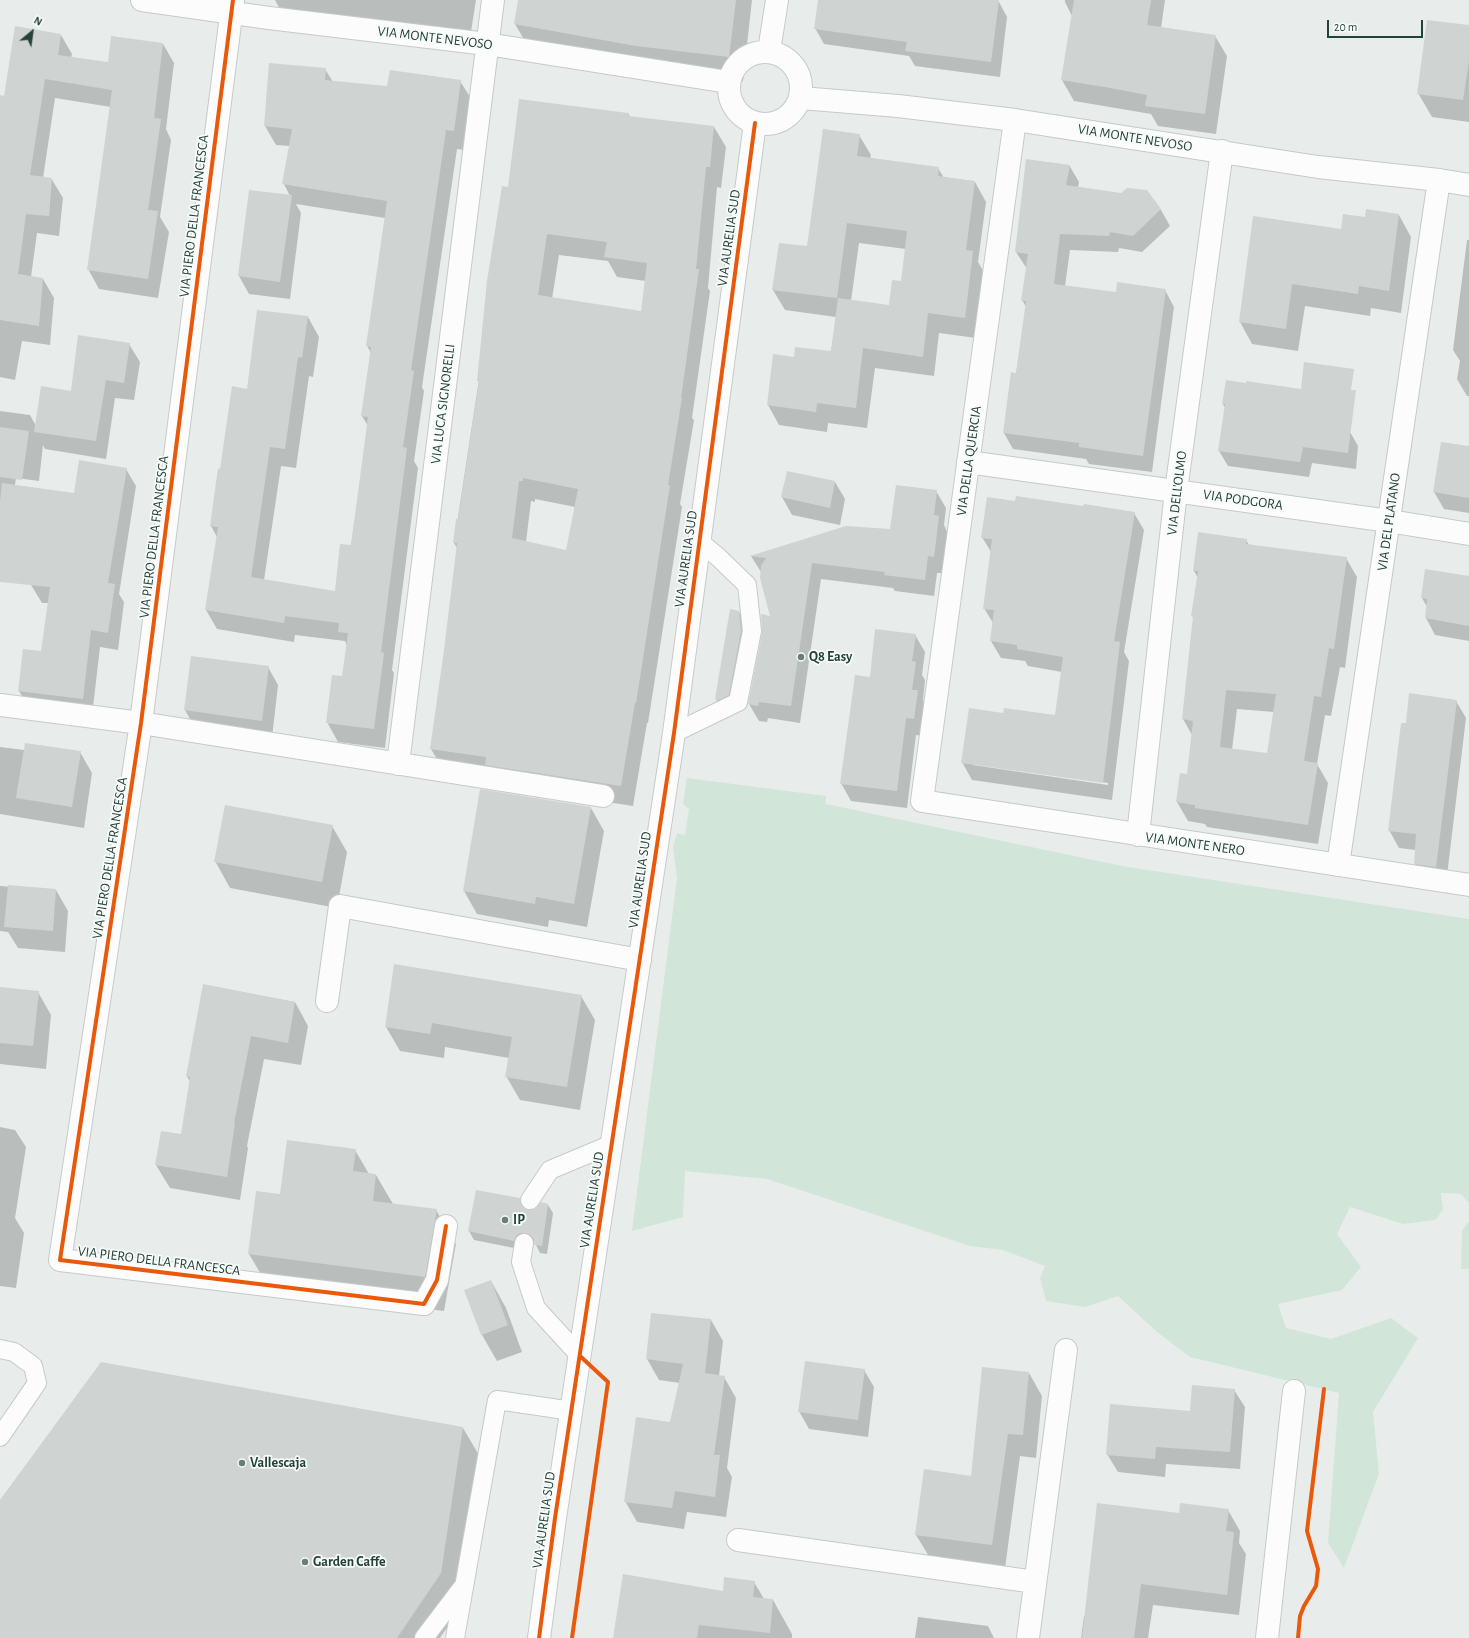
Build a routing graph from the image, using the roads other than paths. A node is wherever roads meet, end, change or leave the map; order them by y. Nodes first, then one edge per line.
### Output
1 (142, 0) edge
2 (493, 0) edge
3 (777, 0) edge
4 (232, 6) edge
5 (488, 44) junction
6 (770, 51) junction
7 (728, 82) junction
8 (801, 98) junction
9 (1015, 120) junction
10 (755, 123) junction
11 (1222, 152) junction
12 (1439, 180) junction
13 (1469, 185) edge
14 (968, 462) junction
15 (1176, 491) junction
16 (1389, 521) junction
17 (1469, 534) edge
18 (700, 542) junction
19 (0, 705) edge
20 (141, 723) junction
21 (674, 733) junction
22 (398, 764) junction
23 (603, 796) dead end
24 (922, 802) joint
25 (1138, 835) junction
26 (1338, 864) junction
27 (1469, 885) edge
28 (640, 960) junction
29 (327, 1001) dead end
30 (612, 1144) junction
31 (530, 1200) dead end
32 (446, 1226) dead end
33 (524, 1243) dead end
34 (0, 1349) edge
35 (1066, 1350) dead end
36 (580, 1356) junction
37 (1294, 1391) dead end
38 (572, 1411) junction
39 (0, 1437) edge
40 (738, 1540) dead end
41 (1035, 1582) junction
42 (465, 1584) junction
43 (424, 1638) edge
44 (455, 1638) edge
45 (539, 1638) edge
46 (1028, 1638) edge
47 (1267, 1638) edge

1 - 4 street, VIA MONTE NEVOSO
2 - 5 street, VIA LUCA SIGNORELLI
3 - 6 street
4 - 5 street, VIA MONTE NEVOSO
4 - 20 street, VIA PIERO DELLA FRANCESCA
5 - 7 street, VIA MONTE NEVOSO
5 - 22 street, VIA LUCA SIGNORELLI
6 - 7 street
6 - 8 street
7 - 10 street
8 - 9 street, VIA MONTE NEVOSO
8 - 10 street
9 - 11 street, VIA MONTE NEVOSO
9 - 14 street, VIA DELLA QUERCIA
10 - 18 street, VIA AURELIA SUD
11 - 12 street, VIA MONTE NEVOSO
11 - 15 street, VIA DELL'OLMO
12 - 13 street, VIA MONTE NEVOSO
12 - 16 street, VIA DEL PLATANO
14 - 15 street, VIA PODGORA
14 - 24 street, VIA DELLA QUERCIA
15 - 16 street, VIA PODGORA
15 - 25 street, VIA DELL'OLMO
16 - 17 street, VIA PODGORA
16 - 26 street, VIA DEL PLATANO
18 - 21 street, VIA AURELIA SUD
18 - 21 lane
19 - 20 street
20 - 22 street
20 - 32 street, VIA PIERO DELLA FRANCESCA
21 - 28 street, VIA AURELIA SUD
22 - 23 street
24 - 25 street, VIA MONTE NERO
25 - 26 street, VIA MONTE NERO
26 - 27 street, VIA MONTE NERO
28 - 29 street
28 - 30 street, VIA AURELIA SUD
30 - 31 lane
30 - 36 street, VIA AURELIA SUD
33 - 36 lane
34 - 39 lane
35 - 41 street
36 - 38 street, VIA AURELIA SUD
37 - 47 street
38 - 42 lane
38 - 45 street, VIA AURELIA SUD
40 - 41 street
41 - 46 street
42 - 43 lane
42 - 44 lane

